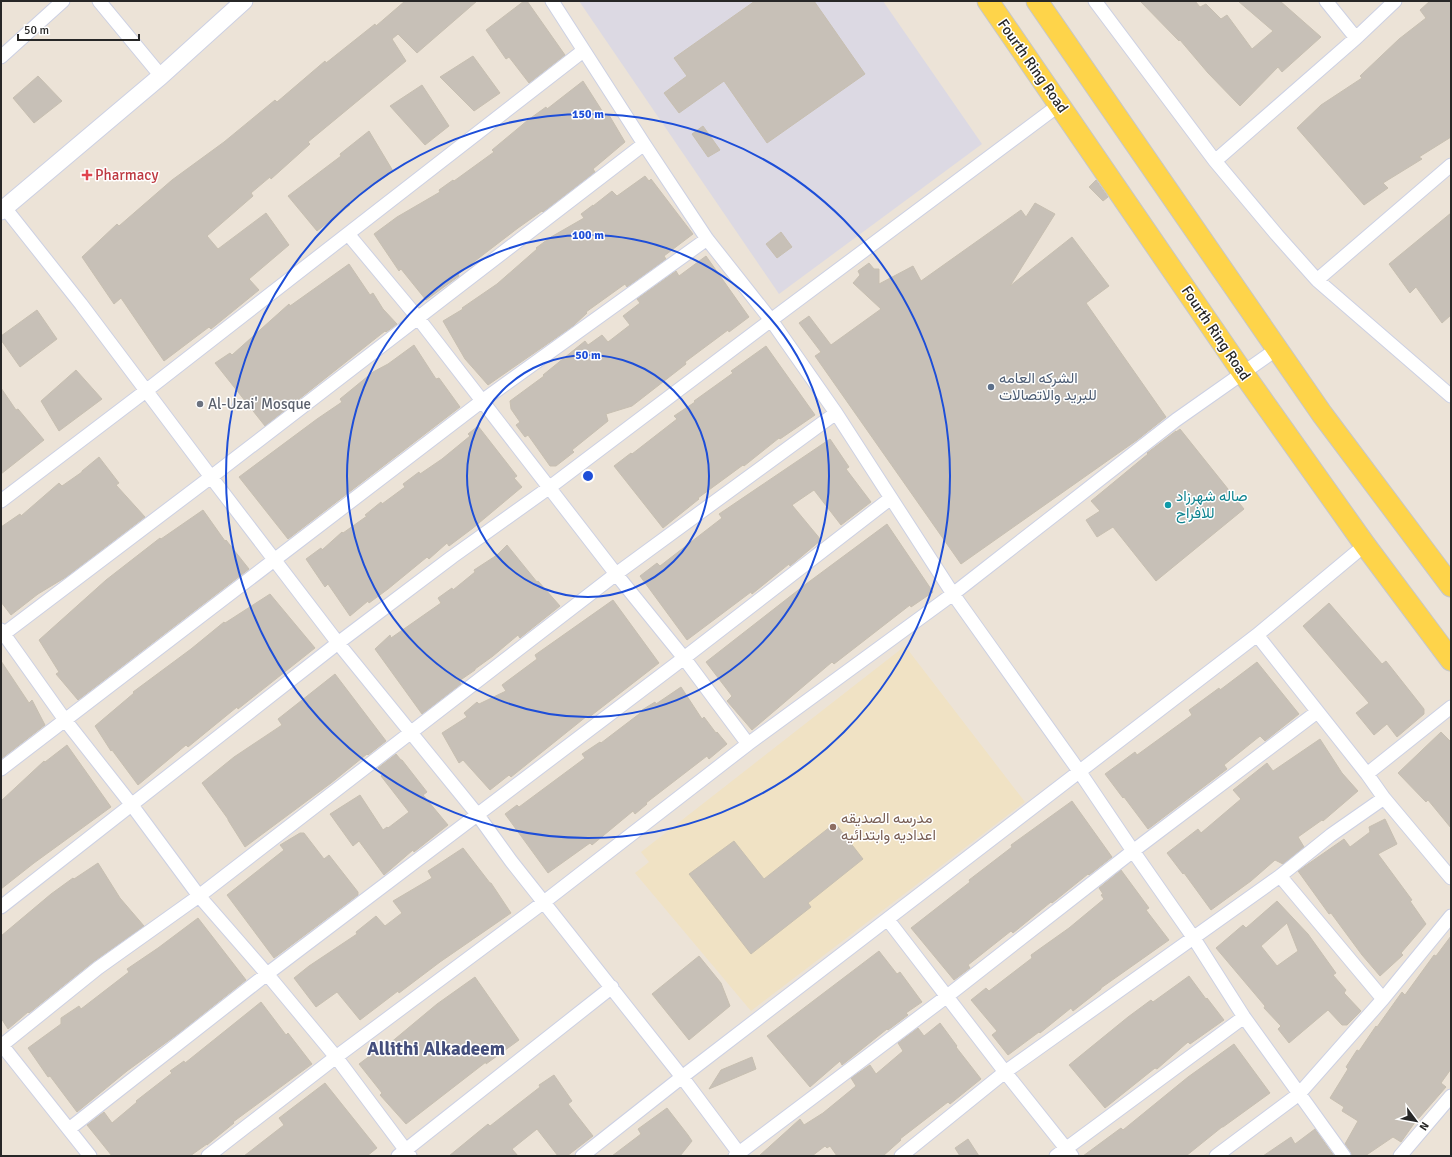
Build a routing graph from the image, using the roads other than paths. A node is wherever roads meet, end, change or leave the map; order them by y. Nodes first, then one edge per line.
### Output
1 (63, 1) edge
2 (99, 1) edge
3 (244, 1) edge
4 (552, 1) edge
5 (988, 1) edge
6 (1037, 1) edge
7 (1095, 1) edge
8 (1326, 1) edge
9 (1395, 1) edge
10 (1356, 38) junction
11 (583, 51) junction
12 (1, 57) edge
13 (161, 76) junction
14 (1060, 104) junction
15 (644, 144) junction
16 (1215, 161) junction
17 (1451, 166) edge
18 (3, 210) edge
19 (348, 234) junction
20 (707, 239) junction
21 (1317, 280) junction
22 (418, 318) junction
23 (771, 320) junction
24 (1277, 350) junction
25 (1243, 373) junction
26 (147, 390) junction
27 (1451, 396) edge
28 (482, 401) junction
29 (836, 413) junction
30 (212, 477) junction
31 (550, 487) junction
32 (891, 498) junction
33 (1, 501) edge
34 (1365, 545) junction
35 (275, 559) junction
36 (616, 574) junction
37 (1451, 586) edge
38 (953, 594) junction
39 (2, 633) edge
40 (1257, 635) junction
41 (338, 643) junction
42 (684, 658) junction
43 (1451, 660) edge
44 (1451, 707) edge
45 (1317, 712) junction
46 (65, 720) junction
47 (410, 732) junction
48 (748, 744) junction
49 (1, 769) edge
50 (1079, 770) junction
51 (1367, 774) junction
52 (1384, 798) junction
53 (131, 804) junction
54 (477, 814) junction
55 (1133, 851) junction
56 (1280, 876) junction
57 (1451, 878) edge
58 (199, 896) junction
59 (544, 902) junction
60 (1, 907) edge
61 (1451, 916) edge
62 (888, 920) junction
63 (1193, 937) junction
64 (267, 974) junction
65 (612, 987) junction
66 (946, 997) junction
67 (1383, 999) junction
68 (1244, 1016) junction
69 (1, 1045) edge
70 (336, 1057) junction
71 (1005, 1072) junction
72 (682, 1076) junction
73 (1299, 1094) junction
74 (1451, 1096) edge
75 (69, 1129) junction
76 (1069, 1152) edge
77 (404, 1154) edge
78 (739, 1155) edge
79 (90, 1156) edge
80 (208, 1156) edge
81 (582, 1156) edge
82 (901, 1156) edge
83 (1056, 1156) edge
84 (1216, 1156) edge
85 (1344, 1156) edge
86 (1400, 1156) edge

1 - 12 street
2 - 13 street
3 - 13 street
4 - 11 street
5 - 14 main road, Fourth Ring Road
6 - 24 main road
7 - 16 street
8 - 10 street
9 - 10 street
10 - 16 street
11 - 15 street
11 - 19 street
13 - 18 street
14 - 23 street
14 - 25 main road, Fourth Ring Road
15 - 20 street
15 - 22 street
16 - 21 street
17 - 21 street
18 - 26 street
19 - 22 street
19 - 26 street
20 - 23 street
20 - 28 street
21 - 27 street
22 - 28 street
22 - 30 street
23 - 29 street
23 - 31 street
24 - 25 street
24 - 37 main road
25 - 34 main road, Fourth Ring Road
25 - 38 street
26 - 30 street
26 - 33 street
28 - 31 street
28 - 35 street
29 - 32 street
29 - 36 street
30 - 35 street
30 - 39 street
31 - 36 street
31 - 41 street
32 - 38 street
32 - 42 street
34 - 40 street
34 - 43 main road, Fourth Ring Road
35 - 41 street
35 - 46 street
36 - 42 street
36 - 47 street
38 - 48 street
38 - 50 street
39 - 46 street
40 - 45 street
40 - 50 street
41 - 47 street
41 - 53 street
42 - 48 street
42 - 54 street
44 - 51 street
45 - 51 street
45 - 55 street
46 - 49 street
46 - 53 street
47 - 54 street
47 - 58 street
48 - 59 street
50 - 55 street
50 - 62 street
51 - 52 street
52 - 56 street
52 - 57 street
53 - 58 street
53 - 60 street
54 - 59 street
54 - 64 street
55 - 63 street
55 - 66 street
56 - 63 street
56 - 67 street
58 - 64 street
58 - 69 street
59 - 65 street
59 - 70 street
61 - 67 street
62 - 66 street
62 - 72 street
63 - 68 street
63 - 71 street
64 - 70 street
64 - 75 street
65 - 72 street
65 - 77 street
66 - 71 street
66 - 78 street
67 - 73 street
68 - 73 street
68 - 76 street
69 - 75 street
70 - 77 street
70 - 80 street
71 - 76 street
71 - 82 street
72 - 78 street
72 - 81 street
73 - 84 street
73 - 85 street
74 - 86 street
75 - 79 street
76 - 83 street

